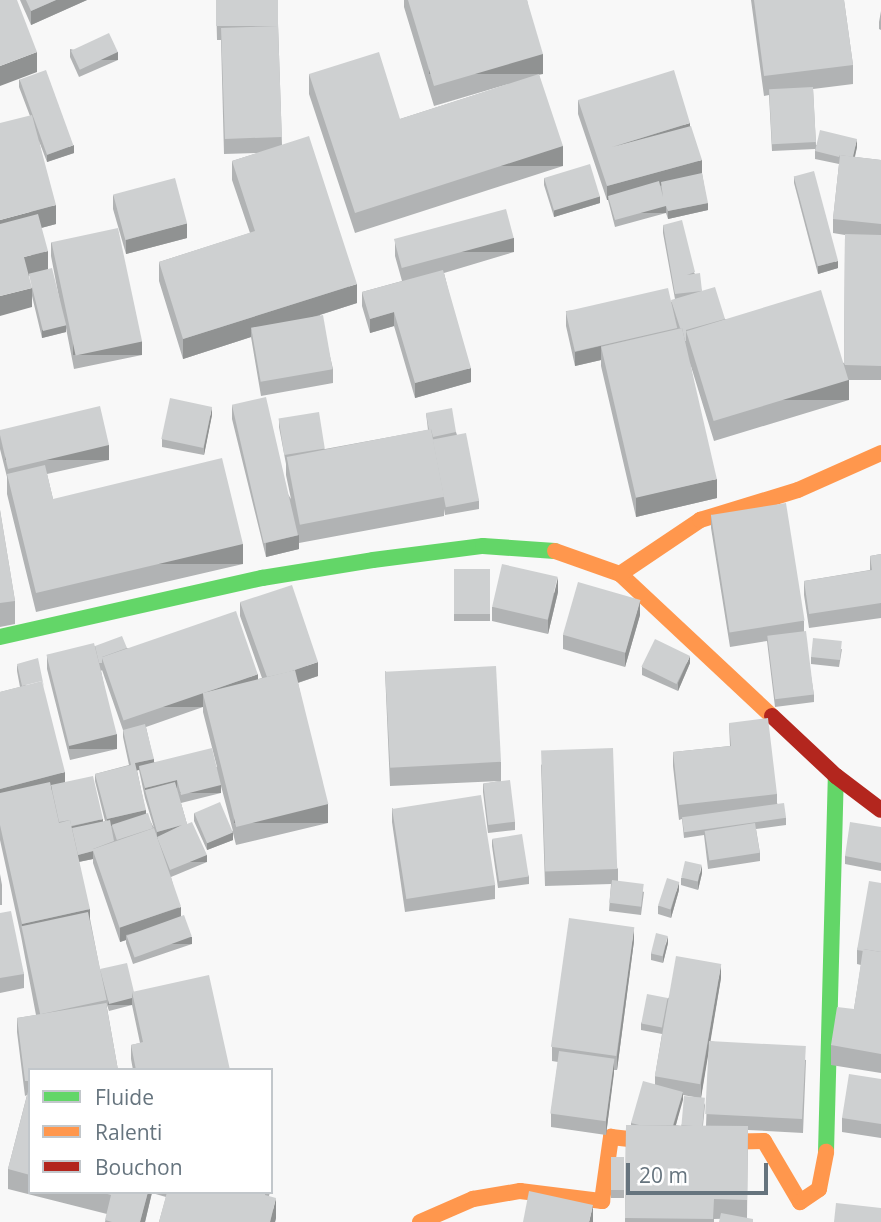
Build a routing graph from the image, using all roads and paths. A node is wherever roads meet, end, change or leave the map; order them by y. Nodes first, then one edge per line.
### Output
1 (881, 453) edge
2 (620, 574) junction
3 (0, 637) edge
4 (836, 775) junction
5 (881, 810) edge
6 (420, 1222) edge

1 - 2 street
2 - 3 street
2 - 4 street
4 - 5 street
4 - 6 street

